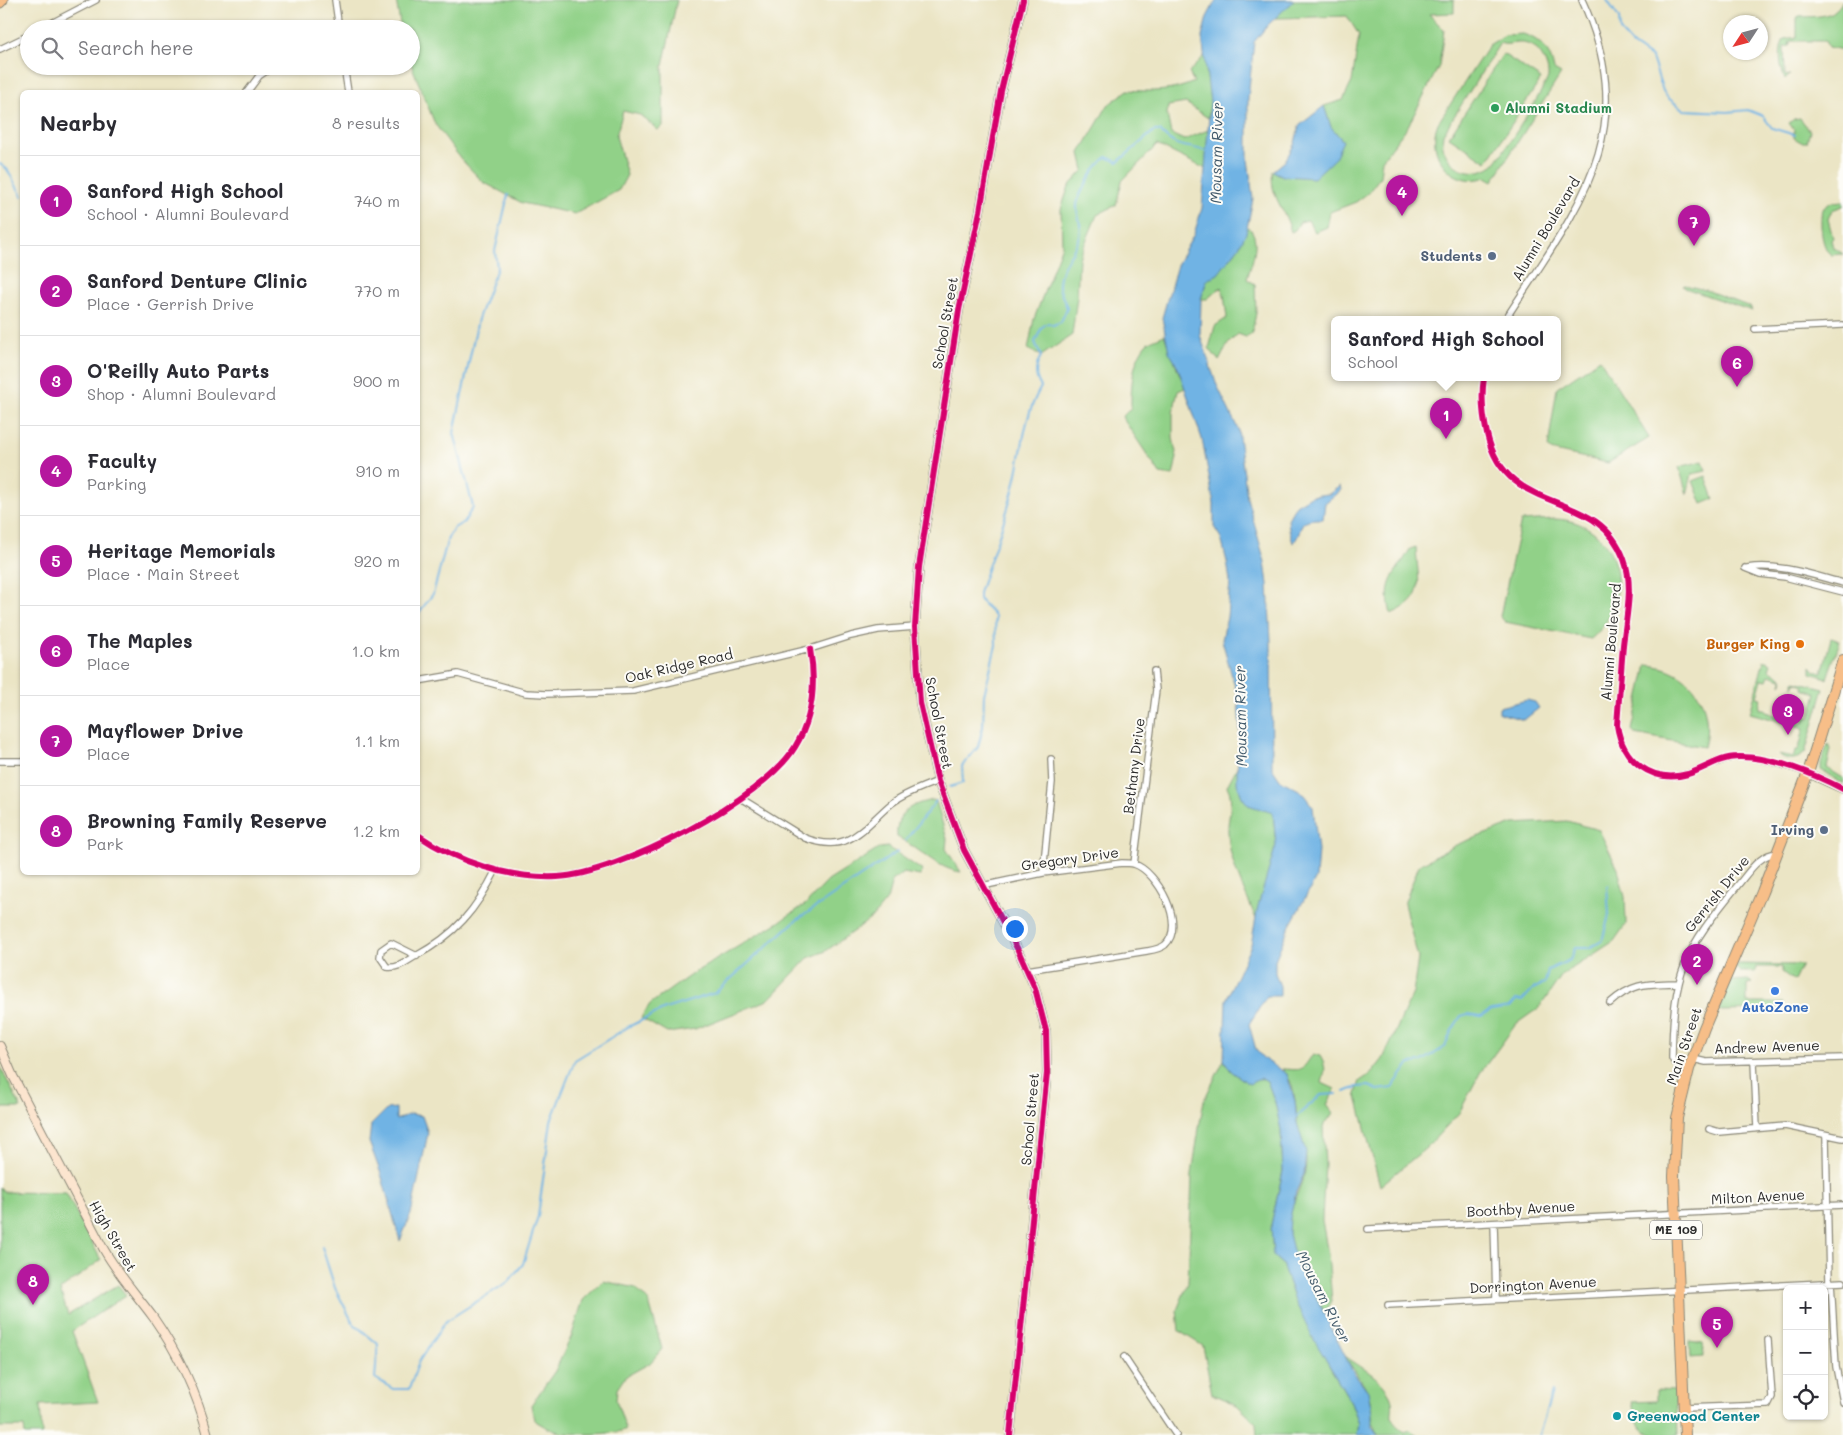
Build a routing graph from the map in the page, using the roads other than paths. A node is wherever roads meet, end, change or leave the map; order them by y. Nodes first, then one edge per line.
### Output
1 (96, 0) edge
2 (335, 0) edge
3 (1023, 0) edge
4 (1582, 0) edge
5 (57, 20) edge
6 (338, 20) edge
7 (20, 39) edge
8 (0, 49) edge
9 (260, 75) edge
10 (345, 75) edge
11 (248, 90) edge
12 (348, 90) edge
13 (1508, 316) edge
14 (1843, 325) edge
15 (1755, 329) dead end
16 (1484, 381) edge
17 (1843, 583) edge
18 (1843, 592) edge
19 (915, 628) junction
20 (810, 648) junction
21 (1843, 660) edge
22 (1154, 671) dead end
23 (420, 681) edge
24 (1051, 759) dead end
25 (0, 761) edge
26 (20, 761) edge
27 (1808, 773) junction
28 (938, 780) junction
29 (1843, 789) edge
30 (742, 799) junction
31 (420, 836) edge
32 (1778, 853) junction
33 (1134, 864) junction
34 (496, 870) junction
35 (1043, 874) junction
36 (982, 886) junction
37 (417, 956) junction
38 (1027, 970) junction
39 (1677, 983) junction
40 (1610, 1003) dead end
41 (0, 1046) edge
42 (1843, 1058) edge
43 (1693, 1059) junction
44 (1754, 1062) junction
45 (1689, 1069) junction
46 (1757, 1128) junction
47 (1709, 1129) dead end
48 (1826, 1136) junction
49 (1843, 1138) edge
50 (1843, 1205) edge
51 (1826, 1206) junction
52 (1675, 1214) junction
53 (1494, 1223) junction
54 (1368, 1229) dead end
55 (1830, 1282) junction
56 (1843, 1282) edge
57 (1678, 1291) junction
58 (1496, 1298) junction
59 (1388, 1305) dead end
60 (1768, 1340) dead end
61 (1124, 1356) dead end
62 (1840, 1378) edge
63 (1843, 1402) edge
64 (1684, 1408) junction
65 (208, 1435) edge
66 (1010, 1435) edge
67 (1176, 1435) edge
68 (1685, 1435) edge

1 - 5 street
2 - 6 street
3 - 19 street, School Street
4 - 13 street, Alumni Boulevard
7 - 8 street
9 - 11 street
10 - 12 street
14 - 15 street
16 - 27 street, Alumni Boulevard
17 - 18 street
19 - 20 street, Oak Ridge Road
19 - 28 street, School Street
20 - 23 street, Oak Ridge Road
20 - 30 street
21 - 27 highway, Main Street / ME 109
22 - 33 street, Bethany Drive
24 - 35 street
25 - 26 street
27 - 29 street
27 - 32 highway, Main Street / ME 109
28 - 30 street
28 - 36 street, School Street
30 - 34 street
31 - 34 street
32 - 39 street, Gerrish Drive
32 - 43 highway, Main Street / ME 109
33 - 35 street, Gregory Drive
33 - 38 street, Gregory Drive
34 - 37 street
35 - 36 street, Gregory Drive
36 - 38 street, School Street
37 - 37 street
38 - 66 street, School Street
39 - 40 street
39 - 45 street, Gerrish Drive
41 - 65 street, High Street
42 - 44 street, Andrew Avenue
43 - 44 street, Andrew Avenue
43 - 45 highway, Main Street / ME 109
44 - 46 street
45 - 52 highway, Main Street / ME 109
46 - 47 street
46 - 48 street
48 - 49 street
48 - 51 street
50 - 51 street, Milton Avenue
51 - 52 street, Milton Avenue
51 - 55 street
52 - 53 street, Boothby Avenue
52 - 57 highway, Main Street / ME 109
53 - 54 street, Boothby Avenue
53 - 58 street
55 - 56 street, Dorrington Avenue
55 - 57 street, Dorrington Avenue
55 - 62 street
57 - 58 street, Dorrington Avenue
57 - 64 highway, Main Street / ME 109
58 - 59 street, Dorrington Avenue
60 - 64 street
61 - 67 street
62 - 63 street
64 - 68 highway, Main Street / ME 109

